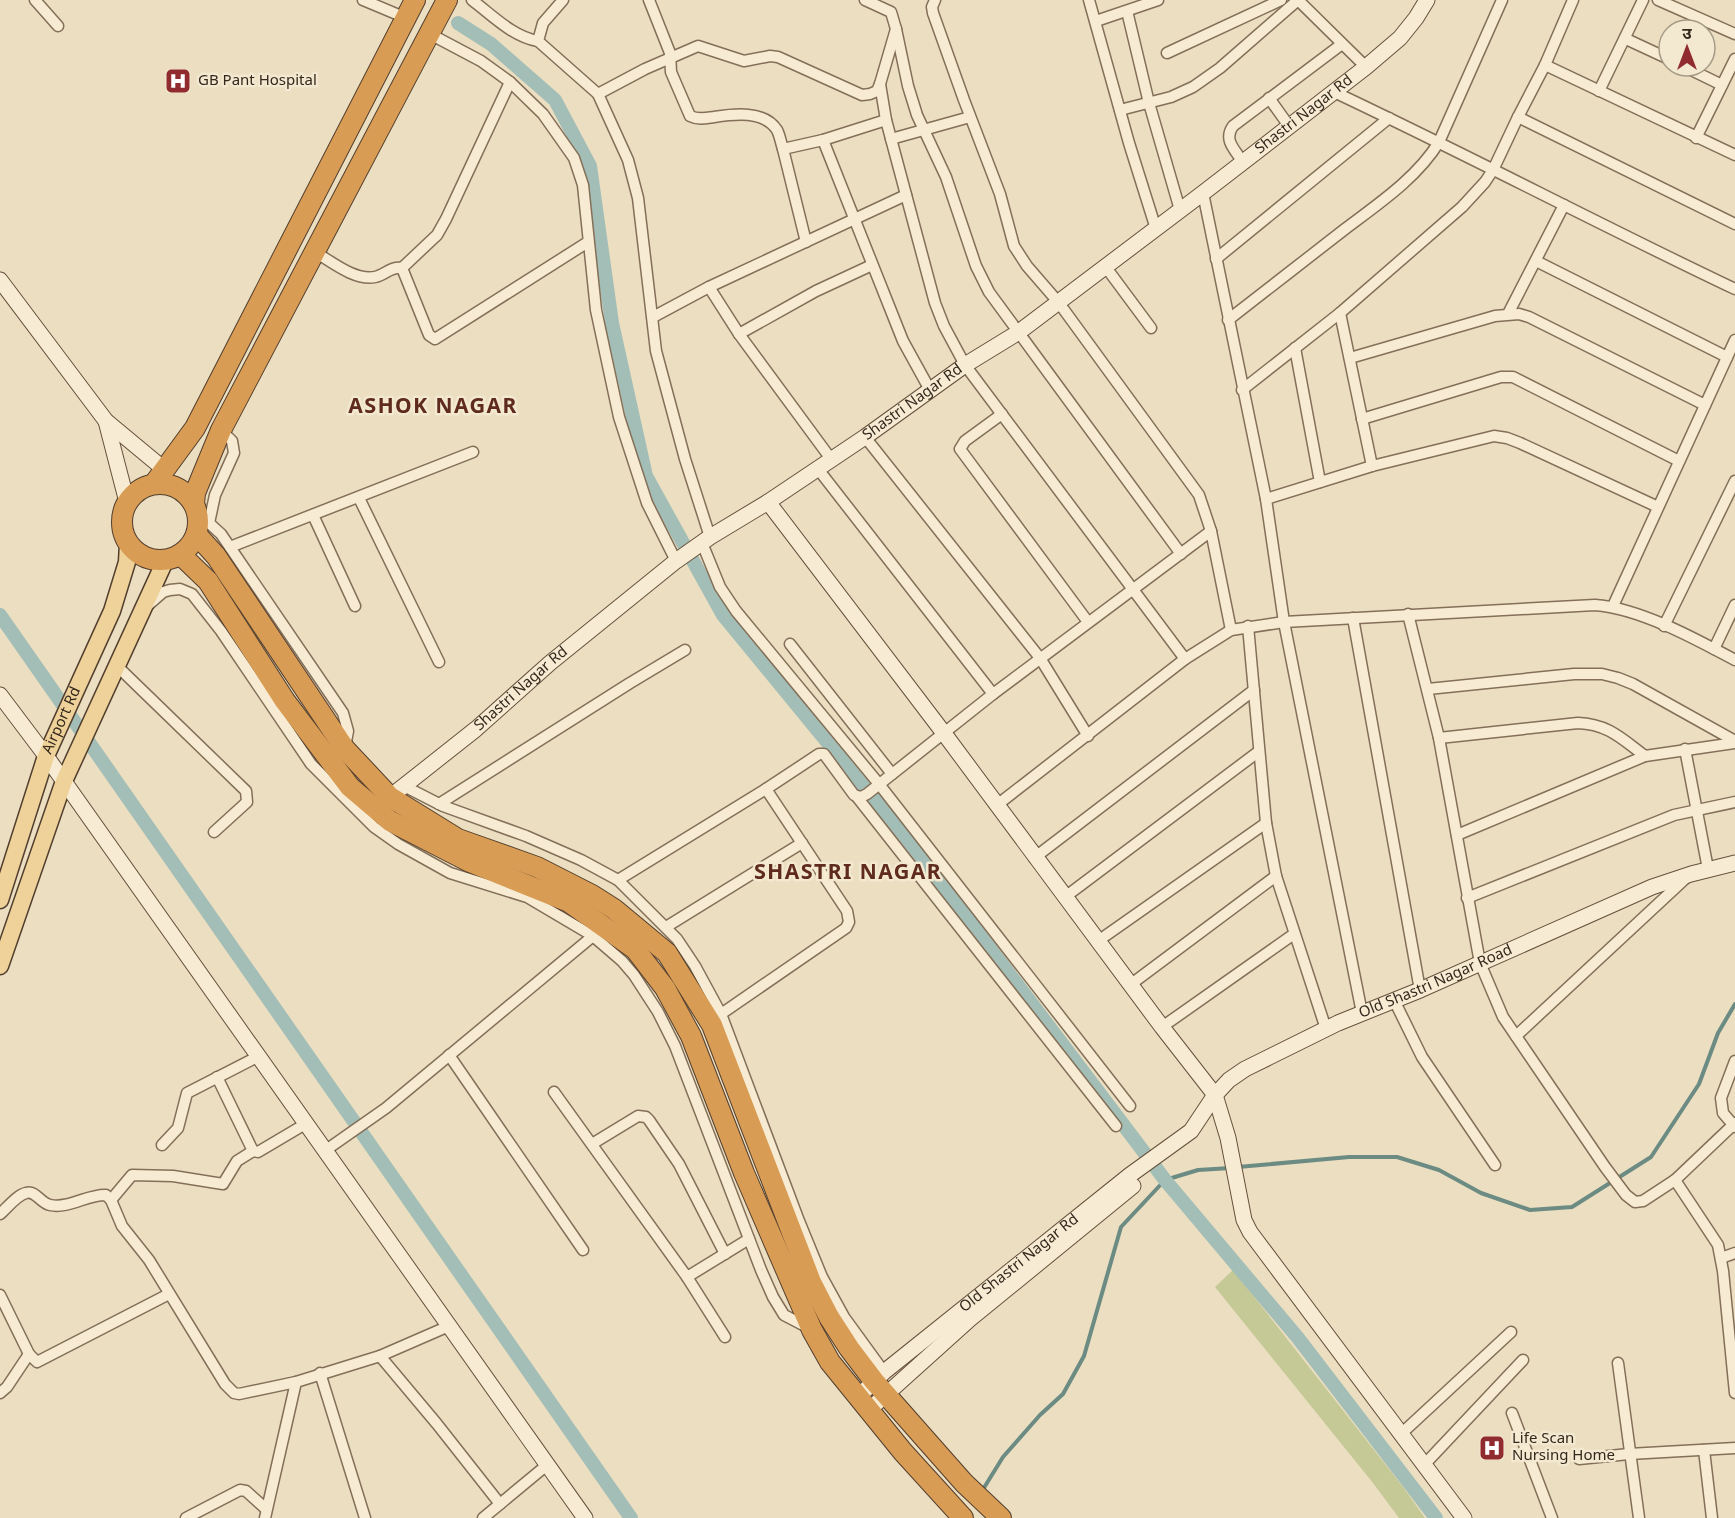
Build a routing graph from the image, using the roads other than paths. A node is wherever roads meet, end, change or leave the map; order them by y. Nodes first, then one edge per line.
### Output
1 (35, 0) edge
2 (363, 0) edge
3 (415, 0) edge
4 (447, 0) edge
5 (472, 0) edge
6 (562, 0) edge
7 (649, 0) edge
8 (865, 0) edge
9 (935, 0) edge
10 (1089, 0) edge
11 (1158, 0) edge
12 (1281, 0) edge
13 (1427, 0) edge
14 (1502, 0) edge
15 (1573, 0) edge
16 (1643, 0) edge
17 (1658, 0) edge
18 (1133, 6) edge
19 (406, 18) junction
20 (1096, 21) junction
21 (58, 26) dead end
22 (896, 29) junction
23 (430, 34) junction
24 (1735, 34) edge
25 (1626, 39) junction
26 (538, 41) junction
27 (1342, 44) junction
28 (1167, 53) dead end
29 (1657, 53) edge
30 (671, 58) junction
31 (1735, 59) edge
32 (1545, 65) junction
33 (1366, 67) junction
34 (1708, 78) edge
35 (510, 82) junction
36 (880, 84) junction
37 (1722, 85) junction
38 (1599, 91) junction
39 (1332, 92) junction
40 (598, 94) junction
41 (1269, 98) junction
42 (1134, 107) junction
43 (970, 117) junction
44 (1518, 117) junction
45 (1389, 118) junction
46 (886, 120) junction
47 (1289, 126) junction
48 (923, 131) junction
49 (1696, 138) junction
50 (891, 139) junction
51 (823, 140) junction
52 (1439, 142) junction
53 (783, 149) junction
54 (1735, 155) edge
55 (1243, 162) junction
56 (1493, 170) junction
57 (1203, 193) junction
58 (906, 195) junction
59 (1564, 205) junction
60 (854, 219) junction
61 (1167, 220) junction
62 (1735, 224) edge
63 (588, 242) junction
64 (806, 242) junction
65 (315, 252) junction
66 (1216, 258) junction
67 (1536, 261) junction
68 (872, 265) junction
69 (1105, 266) junction
70 (402, 268) junction
71 (0, 280) edge
72 (709, 287) junction
73 (1735, 288) edge
74 (1059, 303) junction
75 (1340, 313) junction
76 (1508, 314) junction
77 (653, 316) junction
78 (1228, 320) junction
79 (1151, 327) dead end
80 (1018, 332) junction
81 (739, 334) junction
82 (1735, 340) edge
83 (1295, 348) junction
84 (1727, 357) junction
85 (1350, 358) junction
86 (965, 364) junction
87 (930, 390) junction
88 (1242, 390) junction
89 (1705, 405) junction
90 (1002, 414) junction
91 (1362, 418) junction
92 (106, 421) junction
93 (865, 437) junction
94 (473, 452) dead end
95 (831, 459) junction
96 (1679, 461) junction
97 (1372, 466) junction
98 (818, 469) junction
99 (160, 477) junction
100 (1735, 481) edge
101 (1320, 482) junction
102 (359, 498) junction
103 (1266, 499) junction
104 (127, 502) junction
105 (768, 502) junction
106 (1658, 507) junction
107 (313, 515) junction
108 (200, 520) junction
109 (1211, 531) junction
110 (128, 544) junction
111 (230, 547) junction
112 (693, 549) junction
113 (1181, 554) junction
114 (173, 558) junction
115 (1133, 590) junction
116 (1735, 605) edge
117 (355, 606) dead end
118 (1613, 606) junction
119 (142, 610) junction
120 (1408, 614) junction
121 (1353, 618) junction
122 (1088, 622) junction
123 (1284, 622) junction
124 (1248, 626) junction
125 (1664, 626) junction
126 (1231, 630) junction
127 (790, 644) dead end
128 (1714, 649) junction
129 (685, 650) dead end
130 (1040, 658) junction
131 (1185, 659) junction
132 (1735, 660) edge
133 (439, 662) dead end
134 (117, 666) junction
135 (1428, 689) junction
136 (1254, 690) junction
137 (993, 694) junction
138 (0, 695) edge
139 (943, 732) junction
140 (1088, 736) junction
141 (1439, 738) junction
142 (1735, 742) edge
143 (1685, 748) junction
144 (345, 749) junction
145 (1258, 752) junction
146 (46, 756) junction
147 (1645, 756) junction
148 (892, 774) junction
149 (63, 781) junction
150 (766, 789) junction
151 (869, 791) junction
152 (397, 792) junction
153 (1735, 802) edge
154 (439, 804) junction
155 (997, 805) junction
156 (1697, 810) junction
157 (1266, 823) junction
158 (214, 832) dead end
159 (1456, 834) junction
160 (802, 843) junction
161 (1034, 858) junction
162 (1735, 863) edge
163 (1708, 869) junction
164 (1691, 874) junction
165 (1276, 876) junction
166 (618, 880) junction
167 (1065, 897) junction
168 (1467, 898) junction
169 (0, 900) edge
170 (666, 927) junction
171 (1294, 934) junction
172 (593, 936) junction
173 (1098, 941) junction
174 (1480, 963) junction
175 (0, 966) edge
176 (1130, 985) junction
177 (1420, 990) junction
178 (1394, 1000) junction
179 (1362, 1012) junction
180 (721, 1014) junction
181 (1162, 1027) junction
182 (1326, 1029) junction
183 (1516, 1036) junction
184 (449, 1055) junction
185 (259, 1056) junction
186 (1735, 1060) edge
187 (217, 1077) junction
188 (554, 1092) dead end
189 (1215, 1095) junction
190 (1130, 1106) dead end
191 (307, 1123) junction
192 (1735, 1125) edge
193 (1116, 1126) dead end
194 (592, 1144) junction
195 (162, 1145) dead end
196 (1172, 1149) joint
197 (326, 1150) junction
198 (254, 1151) junction
199 (1495, 1165) dead end
200 (1675, 1180) junction
201 (111, 1200) junction
202 (0, 1214) edge
203 (1090, 1214) junction
204 (749, 1239) junction
205 (583, 1251) dead end
206 (1735, 1253) edge
207 (725, 1254) junction
208 (1721, 1258) junction
209 (687, 1277) junction
210 (0, 1294) edge
211 (169, 1294) junction
212 (449, 1326) junction
213 (812, 1330) junction
214 (1511, 1332) dead end
215 (726, 1337) dead end
216 (29, 1354) junction
217 (380, 1356) junction
218 (1523, 1360) dead end
219 (1618, 1363) dead end
220 (320, 1373) junction
221 (296, 1382) junction
222 (881, 1382) junction
223 (0, 1393) edge
224 (1735, 1394) edge
225 (864, 1403) junction
226 (1512, 1413) dead end
227 (1401, 1434) junction
228 (1735, 1448) edge
229 (1704, 1450) junction
230 (1629, 1454) junction
231 (1579, 1459) dead end
232 (1424, 1464) junction
233 (547, 1465) junction
234 (500, 1504) junction
235 (265, 1514) edge
236 (186, 1518) edge
237 (365, 1518) edge
238 (483, 1518) edge
239 (585, 1518) edge
240 (963, 1518) edge
241 (1000, 1518) edge
242 (1464, 1518) edge
243 (1552, 1518) edge
244 (1639, 1518) edge
245 (1712, 1518) edge

1 - 21 street
2 - 19 street
3 - 19 highway
4 - 23 highway
5 - 26 street
6 - 26 street
7 - 30 street
8 - 22 street
9 - 43 street
10 - 20 street
11 - 18 street
12 - 28 street
13 - 33 street, Shastri Nagar Rd
14 - 52 street
15 - 32 street
16 - 25 street
17 - 24 street
18 - 20 street
18 - 42 street
19 - 99 highway
20 - 42 street
22 - 36 street
22 - 48 street
23 - 35 street
23 - 65 highway
25 - 29 street
25 - 38 street
26 - 40 street
27 - 33 street
27 - 41 street
27 - 42 street
30 - 36 street
30 - 40 street
30 - 53 street
31 - 37 street
32 - 38 street
32 - 44 street
33 - 39 street, Shastri Nagar Rd
34 - 37 street
35 - 63 street
35 - 70 street
36 - 46 street
37 - 49 street
38 - 49 street
39 - 45 street
39 - 47 street, Shastri Nagar Rd
40 - 77 street
41 - 47 street
41 - 55 street
42 - 61 street
42 - 61 street
43 - 48 street
43 - 74 street
44 - 56 street
44 - 62 street
45 - 52 street
45 - 66 street
46 - 50 street
46 - 51 street
47 - 55 street, Shastri Nagar Rd
48 - 50 street
48 - 80 street
49 - 54 street
50 - 58 street
51 - 53 street
51 - 60 street
52 - 56 street
52 - 78 street
53 - 64 street
55 - 57 street, Shastri Nagar Rd
56 - 59 street
56 - 75 street
57 - 61 street, Shastri Nagar Rd
57 - 66 street
58 - 60 street
58 - 86 street
59 - 67 street
59 - 73 street
60 - 64 street
60 - 68 street
61 - 69 street, Shastri Nagar Rd
63 - 70 street
63 - 112 street
64 - 72 street
65 - 70 street
65 - 108 highway
66 - 78 street
67 - 76 street
67 - 84 street
68 - 81 street
68 - 87 street
69 - 74 street, Shastri Nagar Rd
69 - 79 street
71 - 92 street
72 - 77 street
72 - 81 street
74 - 80 street, Shastri Nagar Rd
74 - 109 street
75 - 83 street
75 - 85 street
76 - 85 street
76 - 89 street
77 - 112 street
78 - 88 street
80 - 86 street, Shastri Nagar Rd
80 - 113 street
81 - 95 street
82 - 84 street
83 - 88 street
83 - 101 street
84 - 89 street
85 - 91 street
86 - 87 street, Shastri Nagar Rd
86 - 90 street
87 - 93 street, Shastri Nagar Rd
88 - 103 street
89 - 96 street
90 - 115 street
90 - 122 street
91 - 96 street
91 - 97 street
92 - 99 street
92 - 104 street
93 - 95 street, Shastri Nagar Rd
93 - 130 street
94 - 102 street
95 - 98 street, Shastri Nagar Rd
96 - 106 street
97 - 101 street
97 - 106 street
98 - 105 street, Shastri Nagar Rd
98 - 137 street
99 - 104 highway
99 - 108 highway
100 - 125 street
101 - 103 street
102 - 107 street
102 - 133 street
103 - 123 street
104 - 110 highway
105 - 112 street, Shastri Nagar Rd
105 - 139 street
106 - 118 street
107 - 111 street
107 - 117 street
108 - 111 street
108 - 114 highway
108 - 144 highway
109 - 113 street
109 - 126 street
110 - 114 highway
110 - 146 main road, Airport Rd
111 - 144 street
112 - 151 street
112 - 152 street, Shastri Nagar Rd
113 - 115 street
114 - 119 main road
114 - 213 highway
115 - 122 street
115 - 131 street
116 - 128 street
118 - 120 street
118 - 125 street
119 - 134 main road
119 - 172 street
120 - 121 street
120 - 135 street
121 - 123 street
121 - 177 street
122 - 130 street
123 - 124 street
123 - 179 street
124 - 126 street
124 - 136 street
125 - 128 street
126 - 131 street
127 - 148 street
128 - 132 street
129 - 154 street
130 - 137 street
130 - 140 street
131 - 140 street
134 - 149 main road
134 - 158 street
135 - 141 street
135 - 142 street
136 - 145 street
136 - 161 street
137 - 139 street
138 - 146 street
139 - 148 street
139 - 155 street
140 - 155 street
141 - 147 street
141 - 159 street
142 - 143 street
143 - 147 street
143 - 156 street
144 - 152 highway
145 - 157 street
145 - 167 street
146 - 149 street
146 - 169 main road, Airport Rd
147 - 159 street
148 - 151 street
149 - 175 main road
149 - 185 street
150 - 151 street
150 - 160 street
150 - 166 street
151 - 190 street
151 - 193 street
152 - 154 street
152 - 222 highway
153 - 156 street
154 - 166 street
155 - 161 street
156 - 163 street
156 - 168 street
157 - 165 street
157 - 173 street
159 - 168 street
160 - 170 street
160 - 180 street
161 - 167 street
162 - 163 street, Old Shastri Nagar Road
163 - 164 street, Old Shastri Nagar Road
164 - 174 street, Old Shastri Nagar Road
164 - 183 street
165 - 171 street
165 - 176 street
166 - 170 street
167 - 173 street
168 - 174 street
170 - 180 street
171 - 181 street
171 - 182 street
172 - 184 street
172 - 204 street
173 - 176 street
174 - 177 street, Old Shastri Nagar Road
174 - 183 street
176 - 181 street
177 - 178 street, Old Shastri Nagar Road
178 - 179 street, Old Shastri Nagar Road
178 - 199 street
179 - 182 street, Old Shastri Nagar Road
180 - 222 street
181 - 189 street
182 - 189 street, Old Shastri Nagar Road
183 - 200 street
184 - 197 street
184 - 205 street
185 - 187 street
185 - 191 street
186 - 192 street
187 - 195 street
187 - 198 street
188 - 194 street
189 - 196 street, Old Shastri Nagar Road
189 - 227 street
191 - 197 street
191 - 198 street
192 - 200 street
194 - 207 street
194 - 209 street
196 - 203 street, Old Shastri Nagar Rd
197 - 212 street
198 - 201 street
200 - 208 street
201 - 202 street
201 - 211 street
203 - 222 street, Old Shastri Nagar Rd
203 - 222 street
204 - 207 street
204 - 213 street
206 - 208 street
207 - 209 street
208 - 224 street
209 - 215 street
210 - 216 street
211 - 216 street
211 - 221 street
212 - 217 street
212 - 233 street
213 - 225 highway
214 - 227 street
216 - 223 street
217 - 220 street
217 - 234 street
218 - 232 street
219 - 230 street
220 - 221 street
220 - 237 street
221 - 235 street
222 - 225 street
222 - 241 highway
225 - 240 highway
226 - 243 street
227 - 232 street
228 - 229 street
229 - 230 street
229 - 245 street
230 - 231 street
230 - 244 street
232 - 242 street
233 - 234 street
233 - 239 street
234 - 238 street
235 - 236 street

